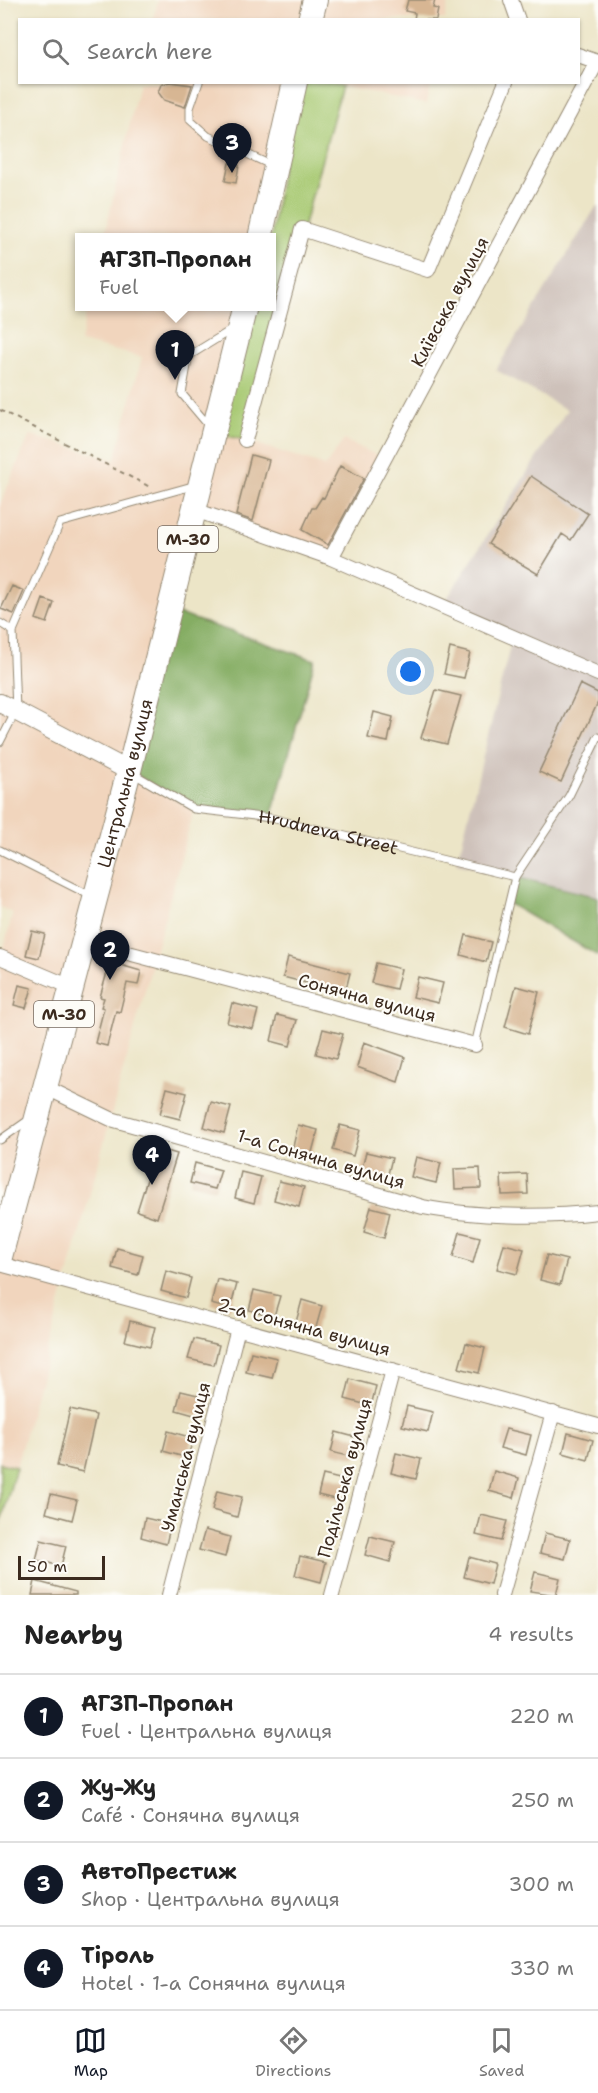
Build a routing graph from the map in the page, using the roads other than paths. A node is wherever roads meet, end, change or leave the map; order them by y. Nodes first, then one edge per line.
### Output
1 (315, 0) edge
2 (511, 0) edge
3 (310, 18) edge
4 (517, 18) edge
5 (580, 55) edge
6 (598, 62) edge
7 (198, 84) edge
8 (295, 84) edge
9 (505, 84) edge
10 (275, 167) junction
11 (261, 233) edge
12 (244, 315) edge
13 (214, 433) junction
14 (245, 440) dead end
15 (201, 484) junction
16 (195, 510) junction
17 (331, 558) junction
18 (0, 623) edge
19 (13, 631) junction
20 (598, 674) edge
21 (8, 707) edge
22 (598, 737) edge
23 (0, 742) edge
24 (129, 771) junction
25 (0, 850) edge
26 (515, 877) junction
27 (94, 897) junction
28 (83, 942) junction
29 (0, 957) edge
30 (71, 987) junction
31 (475, 1046) joint
32 (45, 1087) junction
33 (38, 1113) junction
34 (0, 1140) edge
35 (598, 1212) edge
36 (0, 1257) edge
37 (0, 1264) edge
38 (238, 1328) junction
39 (393, 1370) junction
40 (553, 1413) junction
41 (598, 1426) edge
42 (169, 1595) edge
43 (332, 1595) edge
44 (502, 1595) edge

1 - 3 highway
2 - 4 street
5 - 6 street
6 - 17 street, Київська вулиця
7 - 10 lane
8 - 10 highway
9 - 14 street
10 - 11 highway
12 - 13 highway, Центральна вулиця / М-30
12 - 13 lane
13 - 15 highway, Центральна вулиця / М-30
15 - 16 highway, Центральна вулиця / М-30
15 - 19 lane
16 - 17 street
16 - 24 highway, Центральна вулиця / М-30
17 - 20 street
18 - 19 lane
19 - 21 lane
21 - 23 lane
21 - 24 street, Hrudneva Street
22 - 26 lane
24 - 26 lane, Hrudneva Street
24 - 27 highway, Центральна вулиця / М-30
25 - 27 lane
26 - 31 lane, Сонячна вулиця
27 - 28 highway, Центральна вулиця / М-30
28 - 30 highway, Центральна вулиця / М-30
28 - 31 street, Сонячна вулиця
29 - 30 street
30 - 32 highway, Центральна вулиця / М-30
32 - 33 highway, Центральна вулиця / М-30
32 - 35 street, 1-а Сонячна вулиця
33 - 34 lane
33 - 36 highway, Центральна вулиця / М-30
37 - 38 street, 2-а Сонячна вулиця
38 - 39 street, 2-а Сонячна вулиця
38 - 42 street, Уманська вулиця
39 - 40 street, 2-а Сонячна вулиця
39 - 43 street, Подільська вулиця
40 - 41 street, 2-а Сонячна вулиця
40 - 44 street

